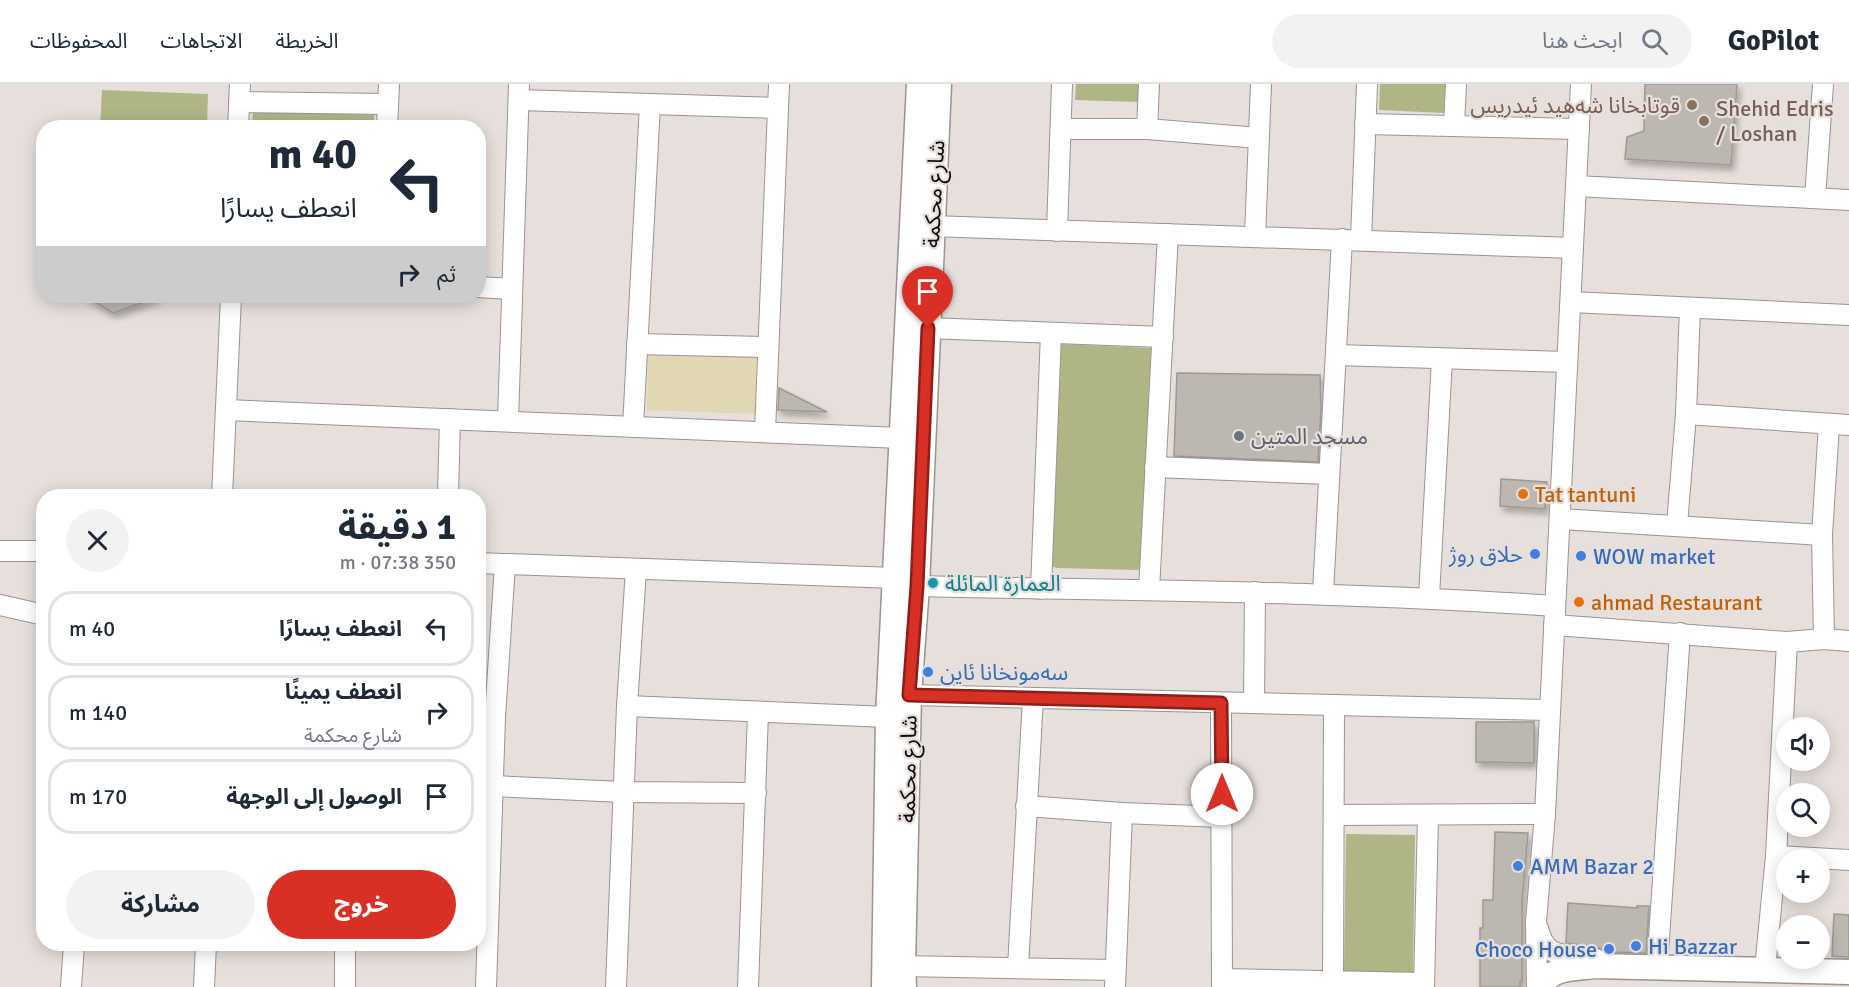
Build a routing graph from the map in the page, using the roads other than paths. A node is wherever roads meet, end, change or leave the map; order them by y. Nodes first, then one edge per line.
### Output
1 (779, 84) edge
2 (920, 84) edge
3 (939, 84) edge
4 (1062, 84) edge
5 (1149, 84) edge
6 (1261, 84) edge
7 (1367, 84) edge
8 (1456, 84) edge
9 (1581, 84) edge
10 (1823, 84) edge
11 (519, 92) edge
12 (240, 93) edge
13 (388, 94) edge
14 (650, 104) junction
15 (778, 108) junction
16 (927, 116) junction
17 (238, 120) edge
18 (387, 120) edge
19 (1365, 124) junction
20 (1454, 125) junction
21 (1061, 129) junction
22 (1147, 129) junction
23 (1579, 129) junction
24 (1259, 138) junction
25 (1576, 186) junction
26 (1815, 198) junction
27 (1849, 200) edge
28 (932, 226) junction
29 (1057, 231) junction
30 (1168, 234) junction
31 (1255, 237) junction
32 (1351, 239) junction
33 (1573, 248) junction
34 (486, 287) edge
35 (512, 289) junction
36 (1570, 302) junction
37 (231, 303) edge
38 (1690, 308) junction
39 (1849, 315) edge
40 (928, 328) junction
41 (1051, 333) junction
42 (1163, 337) junction
43 (637, 344) junction
44 (768, 347) junction
45 (1336, 355) junction
46 (1442, 359) junction
47 (1567, 362) junction
48 (226, 410) junction
49 (1686, 414) junction
50 (450, 419) junction
51 (508, 422) junction
52 (1829, 424) junction
53 (1849, 425) edge
54 (633, 427) junction
55 (765, 432) junction
56 (901, 438) junction
57 (1155, 467) junction
58 (1329, 474) junction
59 (222, 489) edge
60 (448, 489) edge
61 (1560, 519) junction
62 (1677, 525) junction
63 (1822, 535) junction
64 (0, 551) edge
65 (36, 551) edge
66 (486, 563) edge
67 (506, 564) junction
68 (636, 569) junction
69 (906, 582) junction
70 (1041, 589) junction
71 (1149, 590) junction
72 (1255, 592) junction
73 (1323, 593) junction
74 (1429, 597) junction
75 (0, 605) edge
76 (36, 613) edge
77 (1555, 616) junction
78 (1680, 633) junction
79 (1824, 639) junction
80 (1849, 641) edge
81 (1787, 642) junction
82 (909, 695) junction
83 (1033, 698) junction
84 (1221, 703) junction
85 (1254, 703) junction
86 (1334, 705) junction
87 (627, 706) junction
88 (1550, 710) junction
89 (758, 713) junction
90 (487, 717) edge
91 (888, 717) junction
92 (493, 786) junction
93 (623, 792) junction
94 (756, 793) junction
95 (1026, 806) junction
96 (1122, 813) junction
97 (1545, 814) junction
98 (1334, 815) junction
99 (1428, 816) junction
100 (1222, 817) junction
101 (486, 840) edge
102 (1776, 849) edge
103 (1776, 856) edge
104 (1830, 859) edge
105 (1849, 860) edge
106 (1536, 922) junction
107 (74, 951) edge
108 (206, 951) edge
109 (345, 951) edge
110 (484, 951) edge
111 (1608, 966) junction
112 (1018, 967) junction
113 (1657, 967) junction
114 (1764, 969) junction
115 (1849, 972) edge
116 (904, 976) edge
117 (1115, 978) edge
118 (1333, 981) junction
119 (1222, 983) edge
120 (1424, 985) edge
121 (71, 987) edge
122 (204, 987) edge
123 (345, 987) edge
124 (486, 987) edge
125 (616, 987) edge
126 (748, 987) edge
127 (884, 987) edge
128 (1539, 987) edge

1 - 15 street
2 - 16 main road, شارع محكمة
3 - 16 main road, شارع محكمة
4 - 21 street
5 - 22 street
6 - 24 street
7 - 19 street
8 - 20 street
9 - 23 street
10 - 26 street
11 - 14 street
11 - 35 street
12 - 13 street
12 - 17 street
13 - 18 street
14 - 15 street
14 - 43 street
15 - 44 street
16 - 28 main road, شارع محكمة
16 - 56 main road, شارع محكمة
19 - 20 street
19 - 32 street
20 - 23 street
21 - 22 street
21 - 29 street
22 - 24 street
23 - 25 street
24 - 31 street
25 - 26 street
25 - 33 street
26 - 27 street
28 - 29 street
28 - 40 main road, شارع محكمة
29 - 30 street
30 - 31 street
30 - 42 street
31 - 32 street
32 - 33 street
32 - 45 street
33 - 36 street
34 - 35 street
35 - 51 street
36 - 38 street
36 - 47 street
37 - 48 street
38 - 39 street
38 - 49 street
40 - 41 street
40 - 69 main road, شارع محكمة
41 - 42 street
41 - 70 street
42 - 57 street
43 - 44 street
43 - 54 street
44 - 55 street
45 - 46 street
45 - 58 street
46 - 47 street
46 - 74 street
47 - 61 street
48 - 50 street
48 - 59 street
49 - 52 street
49 - 62 street
50 - 51 street
50 - 60 street
51 - 54 street
52 - 53 street
52 - 63 street
54 - 55 street
55 - 56 street
56 - 69 main road, شارع محكمة
57 - 58 street
57 - 71 street
58 - 73 street
61 - 62 street
61 - 77 street
62 - 63 street
63 - 79 street
64 - 65 street
66 - 67 street
67 - 68 street
67 - 90 street
68 - 69 street
68 - 87 street
69 - 70 street
69 - 82 main road, شارع محكمة
69 - 91 main road, شارع محكمة
70 - 71 street
71 - 72 street
72 - 73 street
72 - 85 street
73 - 74 street
74 - 77 street
75 - 76 street
77 - 78 street
77 - 88 street
78 - 81 street
78 - 113 street
79 - 80 street
79 - 81 street
81 - 102 street
82 - 83 street
82 - 116 main road, شارع محكمة
83 - 84 street
83 - 95 street
84 - 85 street
84 - 100 street
85 - 86 street
86 - 88 street
86 - 98 street
87 - 89 street
87 - 93 street
88 - 97 street
89 - 91 street
89 - 94 street
90 - 92 street
91 - 127 main road, شارع محكمة
92 - 93 street
92 - 101 street
93 - 94 street
93 - 125 street
94 - 126 street
95 - 96 street
95 - 112 street
96 - 100 street
96 - 117 street
97 - 99 street
97 - 106 street
98 - 99 street
98 - 118 street
99 - 120 street
100 - 119 street
103 - 114 street
104 - 105 street
106 - 111 street
106 - 128 street
107 - 121 street
108 - 122 street
109 - 123 street
110 - 124 street
111 - 113 main road
111 - 128 main road
112 - 116 street
112 - 117 street
113 - 114 main road
114 - 115 main road
118 - 119 street
118 - 120 street

